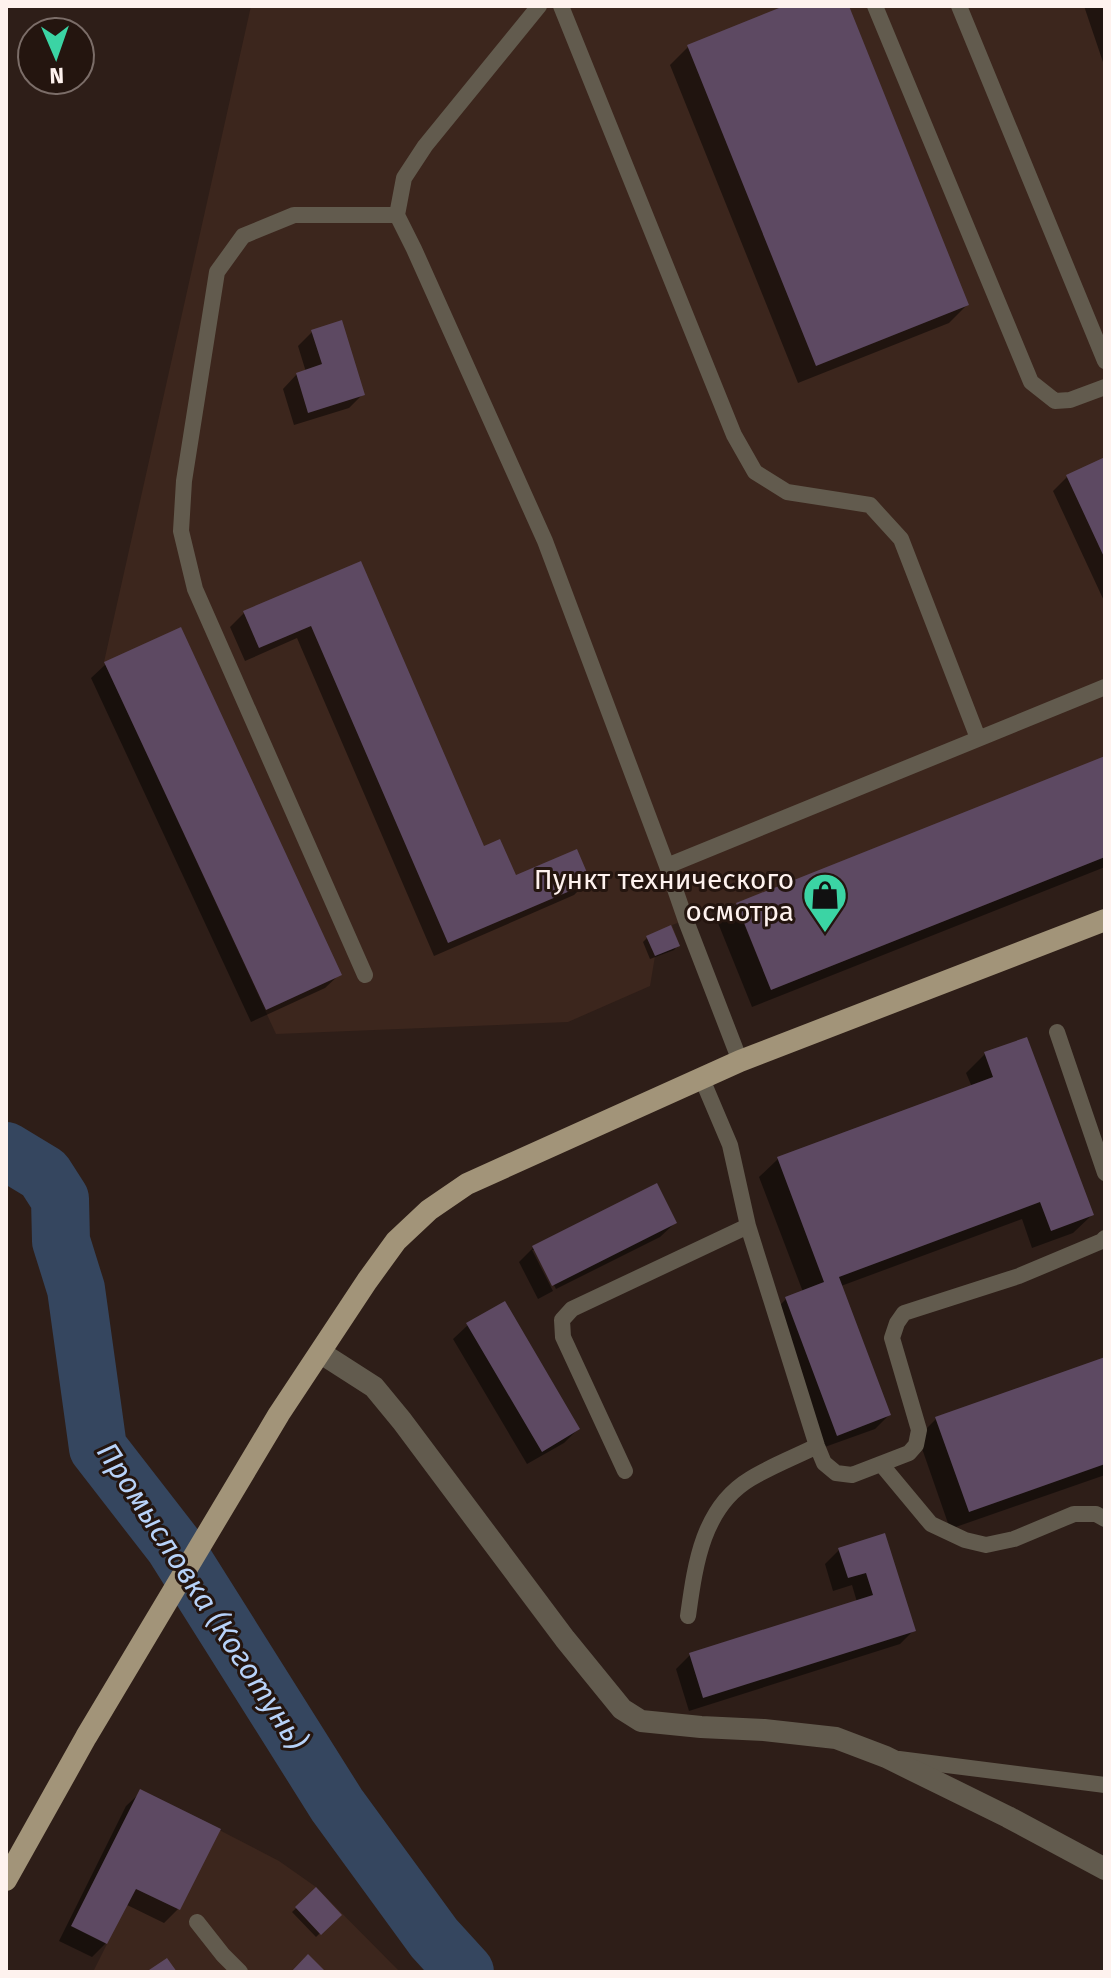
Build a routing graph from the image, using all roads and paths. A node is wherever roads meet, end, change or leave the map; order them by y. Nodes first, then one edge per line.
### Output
1 (539, 6) edge
2 (561, 6) edge
3 (875, 6) edge
4 (959, 6) edge
5 (397, 215) junction
6 (1105, 361) edge
7 (1105, 387) edge
8 (1105, 687) edge
9 (978, 738) junction
10 (667, 866) junction
11 (1105, 920) edge
12 (365, 975) dead end
13 (1057, 1032) dead end
14 (740, 1061) junction
15 (702, 1079) junction
16 (1105, 1173) edge
17 (748, 1226) junction
18 (1105, 1238) edge
19 (321, 1353) junction
20 (817, 1446) junction
21 (881, 1464) junction
22 (625, 1471) dead end
23 (1105, 1519) edge
24 (688, 1616) dead end
25 (886, 1757) junction
26 (1105, 1785) edge
27 (1105, 1869) edge
28 (6, 1880) edge
29 (197, 1922) dead end
30 (240, 1972) edge

1 - 5 lane
2 - 9 lane
3 - 7 lane
4 - 6 lane
5 - 10 lane
5 - 12 lane
8 - 9 lane
9 - 10 lane
10 - 14 lane
11 - 14 main road
13 - 16 lane
14 - 15 main road
15 - 17 lane
15 - 19 main road
17 - 20 lane
17 - 22 lane
18 - 21 lane
19 - 25 street
19 - 28 main road
20 - 21 lane
20 - 24 lane
21 - 23 lane
25 - 26 lane
25 - 27 street
29 - 30 lane

